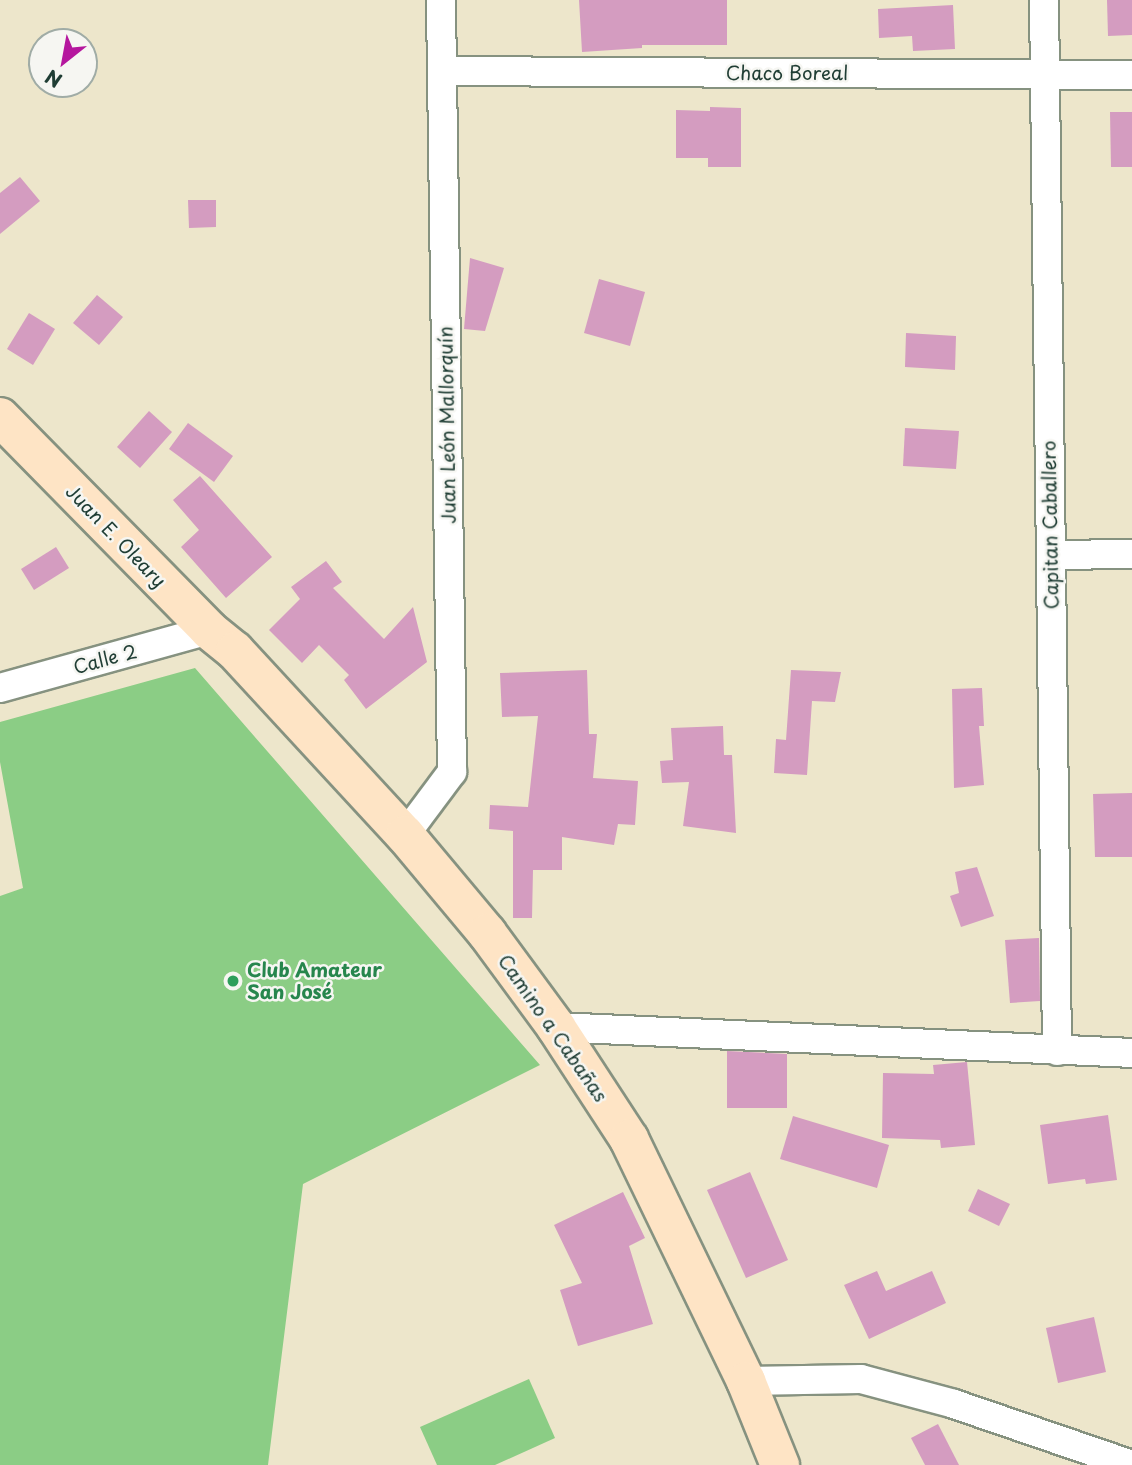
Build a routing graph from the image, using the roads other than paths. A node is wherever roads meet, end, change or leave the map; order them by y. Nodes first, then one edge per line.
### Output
1 (441, 0) edge
2 (1044, 0) edge
3 (442, 71) junction
4 (1045, 74) junction
5 (1132, 75) edge
6 (0, 417) edge
7 (1132, 554) edge
8 (1051, 555) junction
9 (222, 641) junction
10 (0, 688) edge
11 (405, 835) junction
12 (556, 1027) junction
13 (1057, 1051) junction
14 (1132, 1053) edge
15 (746, 1381) junction
16 (780, 1465) edge
17 (1132, 1465) edge

1 - 3 street, Juan León Mallorquín
2 - 4 street, Capitan Caballero
3 - 4 street, Chaco Boreal
3 - 11 street, Juan León Mallorquín
4 - 5 street, Chaco Boreal
4 - 8 street, Capitan Caballero
6 - 9 street, Juan E. Oleary
7 - 8 street
8 - 13 street, Capitan Caballero
9 - 10 street, Calle 2
9 - 11 street, Camino a Cabañas
11 - 12 street, Camino a Cabañas
12 - 13 street
12 - 15 street, Camino a Cabañas
13 - 14 street
15 - 16 street, Camino a Cabañas
15 - 17 street

